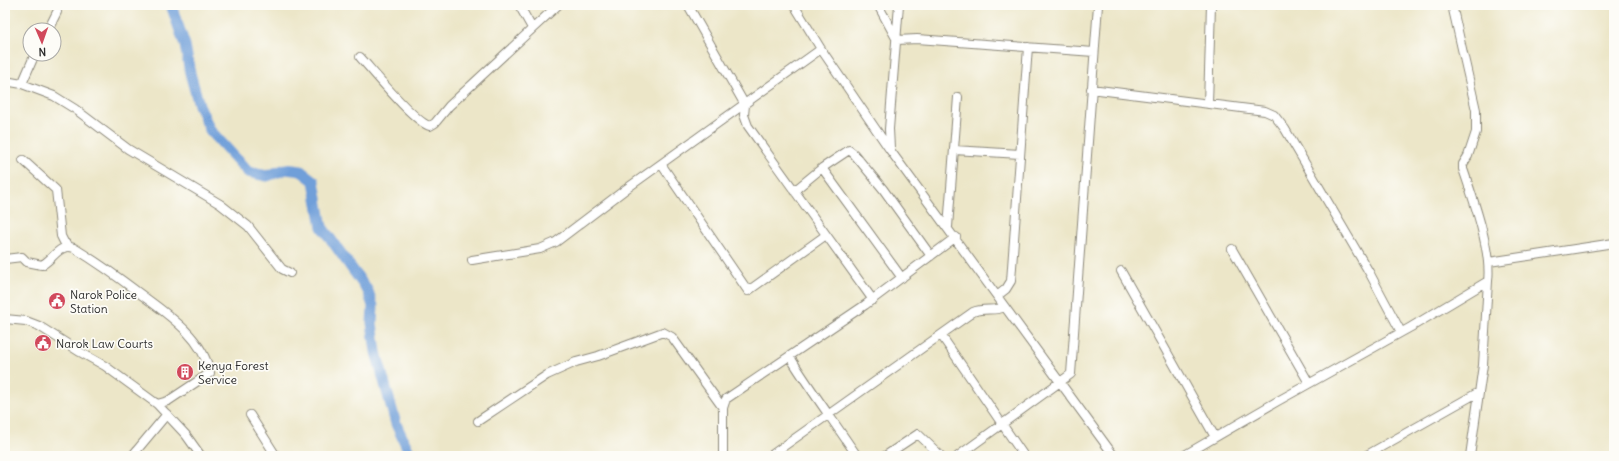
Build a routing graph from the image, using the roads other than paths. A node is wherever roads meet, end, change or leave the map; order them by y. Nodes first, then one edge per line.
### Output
1 (519, 5) edge
2 (558, 5) edge
3 (794, 5) edge
4 (878, 5) edge
5 (899, 5) edge
6 (1098, 5) edge
7 (1211, 5) edge
8 (1452, 5) edge
9 (691, 6) edge
10 (57, 12) dead end
11 (52, 22) edge
12 (532, 28) junction
13 (897, 40) junction
14 (1028, 47) junction
15 (821, 49) junction
16 (1094, 52) junction
17 (360, 57) dead end
18 (32, 62) edge
19 (5, 81) edge
20 (22, 84) junction
21 (1091, 89) junction
22 (958, 97) dead end
23 (1208, 104) junction
24 (745, 105) junction
25 (890, 150) junction
26 (954, 150) junction
27 (1020, 154) junction
28 (23, 160) dead end
29 (661, 164) junction
30 (822, 168) junction
31 (794, 191) junction
32 (948, 227) junction
33 (826, 235) junction
34 (956, 238) junction
35 (1614, 242) edge
36 (69, 246) junction
37 (1232, 248) dead end
38 (931, 256) junction
39 (5, 259) edge
40 (472, 260) dead end
41 (1489, 262) junction
42 (1121, 272) dead end
43 (290, 273) dead end
44 (902, 278) junction
45 (1488, 281) junction
46 (997, 296) junction
47 (873, 300) junction
48 (1005, 307) junction
49 (5, 319) edge
50 (1401, 332) junction
51 (941, 335) junction
52 (790, 357) junction
53 (1060, 383) junction
54 (1309, 384) junction
55 (1479, 392) junction
56 (157, 404) junction
57 (723, 408) junction
58 (167, 414) junction
59 (829, 414) junction
60 (250, 415) dead end
61 (478, 421) dead end
62 (1002, 424) junction
63 (1215, 438) junction
64 (132, 456) edge
65 (201, 456) edge
66 (276, 456) edge
67 (723, 456) edge
68 (770, 456) edge
69 (857, 456) edge
70 (885, 456) edge
71 (941, 456) edge
72 (958, 456) edge
73 (1024, 456) edge
74 (1114, 456) edge
75 (1183, 456) edge
76 (1365, 456) edge
77 (1470, 456) edge

1 - 12 street
2 - 12 street
3 - 15 street
4 - 13 street
5 - 13 street
6 - 16 street
7 - 23 street
8 - 41 street
9 - 24 street
10 - 11 street
12 - 17 street
13 - 14 street
13 - 25 street
14 - 16 street
14 - 27 street
15 - 24 street
15 - 25 street
16 - 21 street
18 - 20 street
19 - 20 street
20 - 43 street
21 - 23 street
21 - 53 street
22 - 26 street
23 - 50 street
24 - 29 street
24 - 31 street
25 - 32 street
26 - 27 street
26 - 32 street
27 - 46 street
28 - 36 street
29 - 33 street
29 - 40 street
30 - 31 street
30 - 38 street
30 - 44 street
31 - 33 street
32 - 34 street
33 - 47 street
34 - 38 street
34 - 46 street
35 - 41 street
36 - 39 street
36 - 56 street
37 - 54 street
38 - 44 street
41 - 45 street
42 - 63 street
44 - 47 street
45 - 50 street
45 - 55 street
46 - 48 street
47 - 52 street
48 - 51 street
48 - 53 street
49 - 56 street
50 - 54 street
51 - 59 street
51 - 62 street
52 - 57 street
52 - 59 street
53 - 62 street
53 - 74 street
54 - 63 street
55 - 76 street
55 - 77 street
56 - 58 street
57 - 61 street
57 - 67 street
58 - 64 street
58 - 65 street
59 - 68 street
59 - 69 street
60 - 66 street
62 - 72 street
62 - 73 street
63 - 75 street
70 - 71 street

